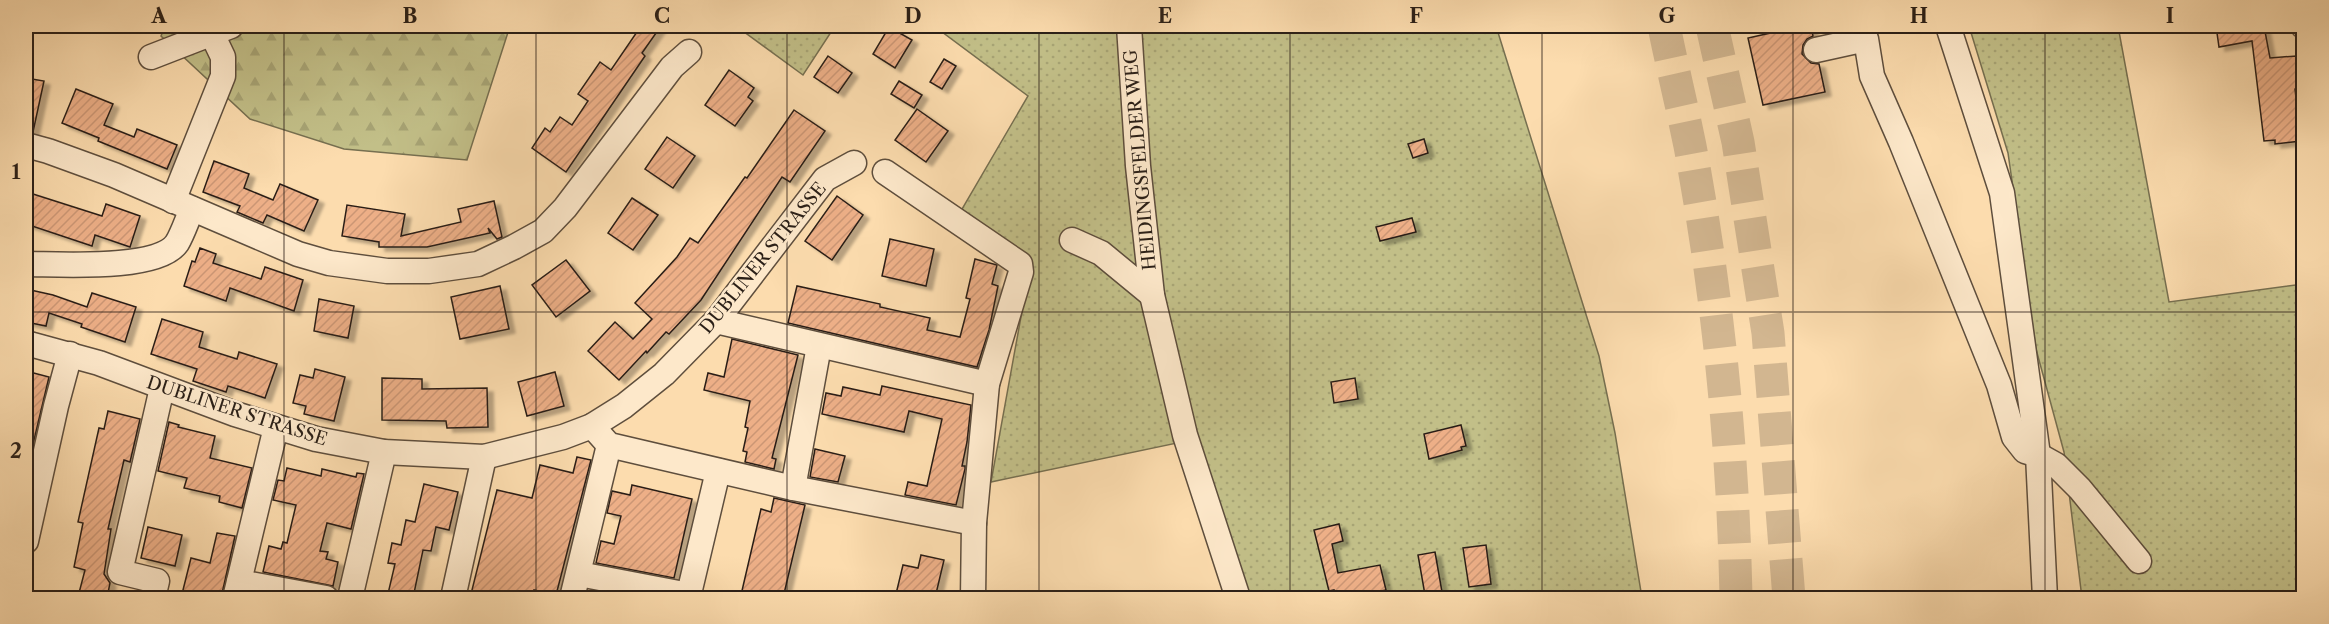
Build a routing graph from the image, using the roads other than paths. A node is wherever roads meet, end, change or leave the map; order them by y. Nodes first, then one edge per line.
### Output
1 (1129, 26) edge
2 (1948, 26) edge
3 (222, 30) edge
4 (1816, 50) dead end
5 (689, 52) dead end
6 (151, 57) dead end
7 (26, 145) edge
8 (854, 163) dead end
9 (885, 172) dead end
10 (182, 205) junction
11 (1072, 240) dead end
12 (26, 264) edge
13 (1152, 295) junction
14 (716, 321) junction
15 (26, 344) edge
16 (819, 346) junction
17 (70, 354) junction
18 (987, 384) junction
19 (162, 388) junction
20 (592, 426) junction
21 (276, 428) junction
22 (609, 445) junction
23 (384, 452) junction
24 (2038, 455) junction
25 (484, 457) junction
26 (718, 471) junction
27 (793, 488) junction
28 (974, 524) junction
29 (26, 541) edge
30 (2139, 561) dead end
31 (579, 574) junction
32 (237, 590) edge
33 (688, 597) edge
34 (153, 598) edge
35 (326, 598) edge
36 (350, 598) edge
37 (453, 598) edge
38 (573, 598) edge
39 (973, 598) edge
40 (1238, 598) edge
41 (2045, 598) edge

1 - 13 street, HEIDINGSFELDER WEG
2 - 24 street
3 - 6 street
3 - 10 street
4 - 24 street
5 - 10 street
7 - 10 street
8 - 14 street, DUBLINER STRASSE
9 - 18 street
10 - 12 street
11 - 13 street, HEIDINGSFELDER WEG
13 - 40 street, HEIDINGSFELDER WEG
14 - 16 street
14 - 20 street, DUBLINER STRASSE
15 - 17 street, DUBLINER STRASSE
16 - 18 street
16 - 27 street
17 - 19 street, DUBLINER STRASSE
17 - 29 street
18 - 28 street
19 - 21 street, DUBLINER STRASSE
19 - 34 street
20 - 22 street
20 - 25 street, DUBLINER STRASSE
21 - 23 street, DUBLINER STRASSE
21 - 32 street
22 - 26 street
22 - 31 street
23 - 25 street, DUBLINER STRASSE
23 - 36 street
24 - 30 street
24 - 41 street
25 - 37 street
26 - 27 street
26 - 33 street
27 - 28 street
28 - 39 street
31 - 33 street
31 - 38 street
32 - 35 street

